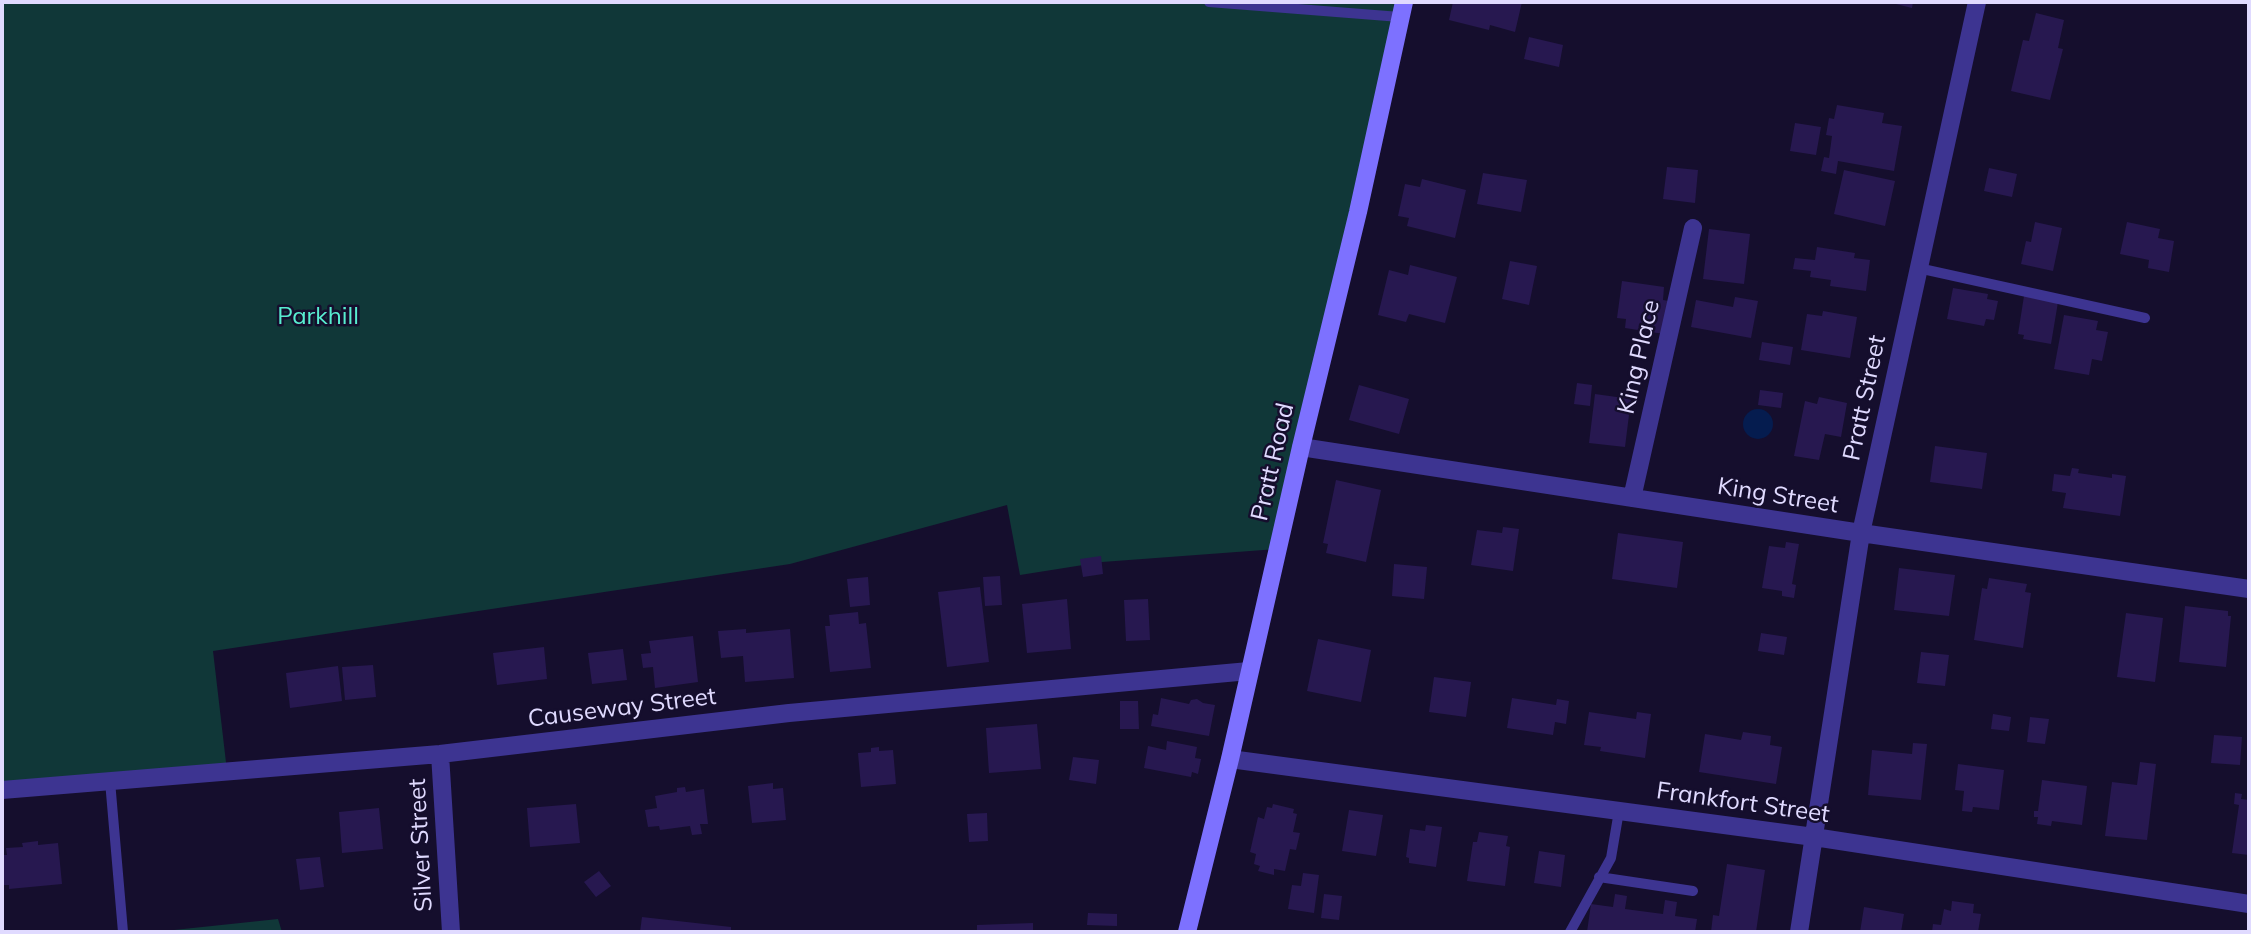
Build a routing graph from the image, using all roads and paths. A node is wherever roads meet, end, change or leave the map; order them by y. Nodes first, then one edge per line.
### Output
1 (1209, 2) edge
2 (1977, 2) edge
3 (1402, 9) edge
4 (1693, 228) dead end
5 (1918, 268) junction
6 (2145, 318) dead end
7 (1301, 447) junction
8 (1632, 498) junction
9 (1861, 533) junction
10 (2249, 589) edge
11 (1249, 671) junction
12 (440, 754) junction
13 (1230, 759) junction
14 (110, 781) junction
15 (2, 790) edge
16 (1619, 811) junction
17 (1814, 837) junction
18 (1599, 877) junction
19 (1693, 891) dead end
20 (2249, 904) edge
21 (123, 932) edge
22 (451, 932) edge
23 (1187, 932) edge
24 (1570, 932) edge
25 (1799, 932) edge

1 - 3 lane
2 - 5 street, Pratt Street
3 - 7 street, Pratt Road
4 - 8 street, King Place
5 - 6 lane
5 - 9 street, Pratt Street
7 - 8 street, King Street
7 - 11 street, Pratt Road
8 - 9 street, King Street
9 - 10 street, King Street
9 - 17 street, Pratt Street
11 - 12 street, Causeway Street
11 - 13 street, Pratt Road
12 - 14 street, Causeway Street
12 - 22 street, Silver Street
13 - 16 street, Frankfort Street
13 - 23 street, Pratt Road
14 - 15 street, Causeway Street
14 - 21 lane
16 - 17 street, Frankfort Street
16 - 18 lane
17 - 20 street, Frankfort Street
17 - 25 street, Pratt Street
18 - 19 lane
18 - 24 lane

